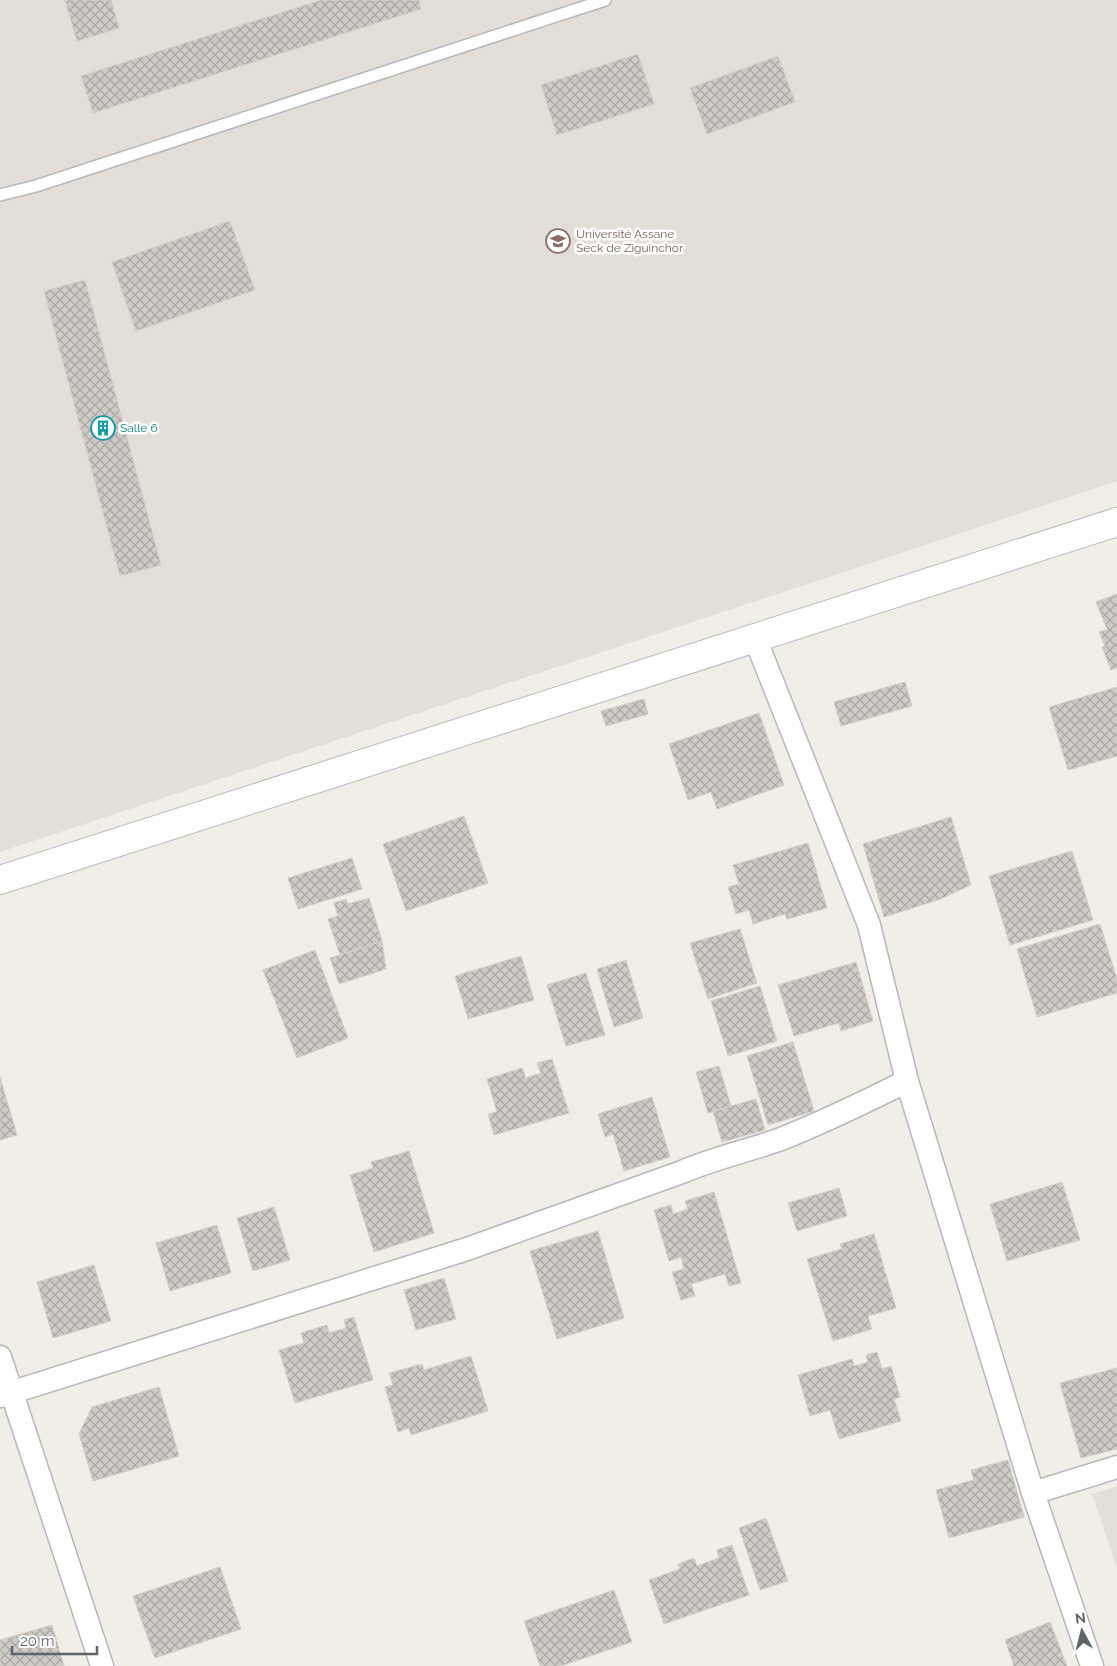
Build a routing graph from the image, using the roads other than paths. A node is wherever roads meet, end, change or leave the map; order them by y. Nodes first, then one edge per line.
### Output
1 (605, 0) edge
2 (0, 195) edge
3 (1117, 522) edge
4 (755, 638) junction
5 (0, 880) edge
6 (907, 1081) junction
7 (0, 1357) edge
8 (6, 1394) edge
9 (1117, 1467) edge
10 (1034, 1493) junction
11 (102, 1666) edge
12 (1092, 1666) edge

1 - 2 lane
3 - 4 street
4 - 5 street
4 - 6 street
6 - 8 street
6 - 10 street
7 - 8 street
8 - 11 street
9 - 10 street
10 - 12 street

